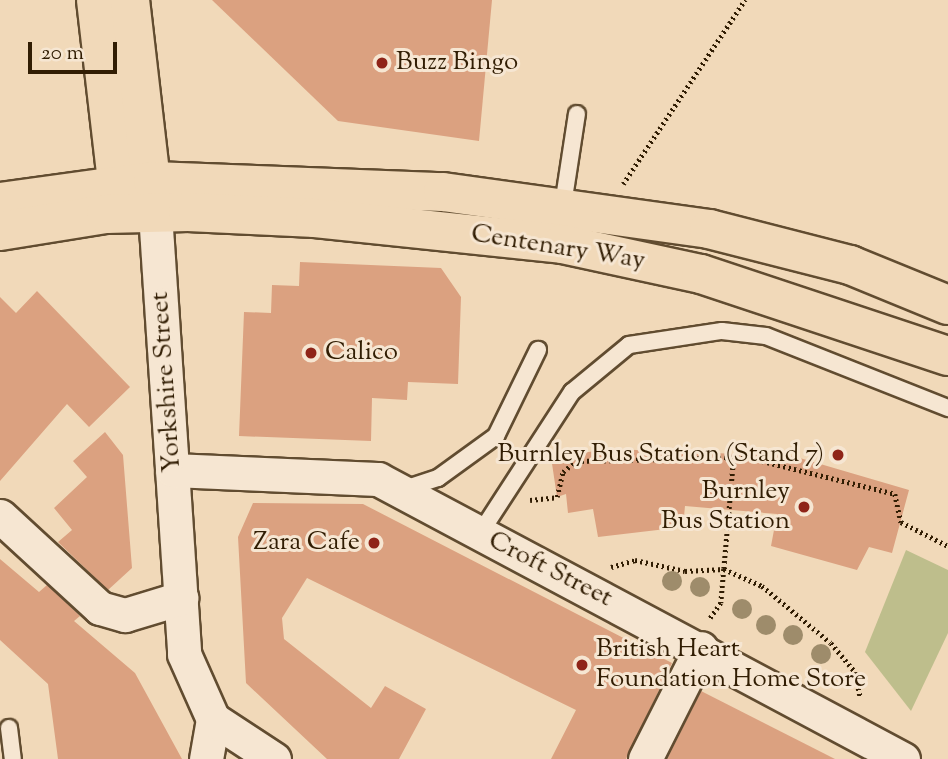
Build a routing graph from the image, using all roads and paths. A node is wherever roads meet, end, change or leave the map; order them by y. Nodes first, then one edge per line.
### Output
1 (96, 0) edge
2 (131, 0) edge
3 (745, 0) edge
4 (577, 114) dead end
5 (136, 197) junction
6 (0, 202) edge
7 (563, 205) junction
8 (605, 211) junction
9 (0, 232) edge
10 (948, 305) edge
11 (538, 350) dead end
12 (948, 356) edge
13 (948, 408) edge
14 (734, 457) junction
15 (173, 470) junction
16 (399, 490) junction
17 (557, 497) dead end
18 (0, 516) edge
19 (479, 535) junction
20 (948, 546) edge
21 (606, 568) dead end
22 (724, 569) junction
23 (181, 598) junction
24 (701, 648) junction
25 (860, 696) dead end
26 (213, 719) junction
27 (9, 728) dead end
28 (12, 759) edge
29 (206, 759) edge
30 (274, 759) edge
31 (645, 759) edge
32 (903, 759) edge

1 - 5 main road, Yorkshire Street
2 - 5 main road, Yorkshire Street
3 - 8 path
4 - 7 lane
5 - 6 main road
5 - 7 main road, Centenary Way
5 - 9 main road
5 - 12 main road, Centenary Way
5 - 15 street, Yorkshire Street
7 - 8 main road, Centenary Way
8 - 10 main road, Centenary Way
11 - 16 lane
13 - 19 lane
14 - 17 path
14 - 20 path
14 - 22 path
15 - 16 street, Croft Street
15 - 23 street, Yorkshire Street
16 - 19 street, Croft Street
18 - 23 street
19 - 24 street, Croft Street
21 - 22 path
22 - 24 path
22 - 25 path
23 - 26 street, Yorkshire Street
24 - 31 street
24 - 32 street, Croft Street
26 - 29 street
26 - 30 street
27 - 28 lane

